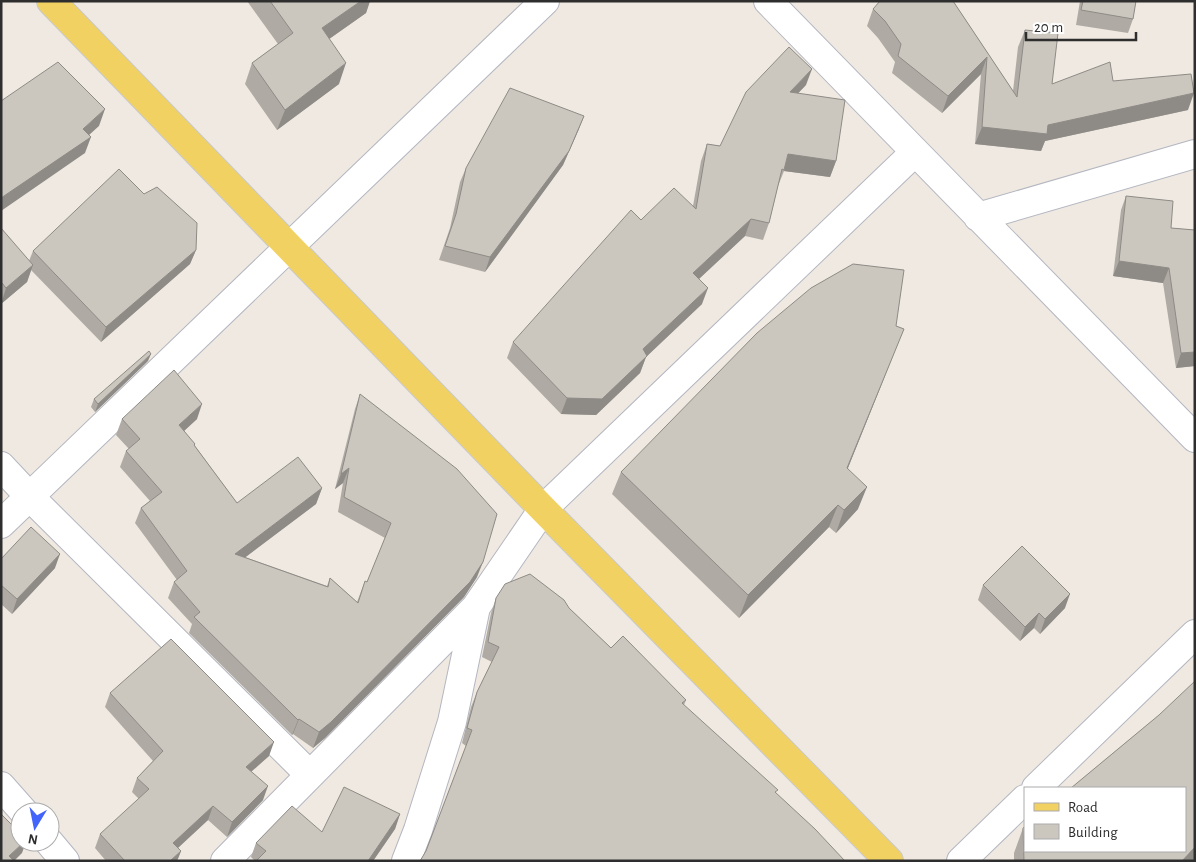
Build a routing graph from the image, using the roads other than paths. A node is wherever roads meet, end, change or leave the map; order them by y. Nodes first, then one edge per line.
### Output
1 (51, 1) edge
2 (546, 1) edge
3 (768, 1) edge
4 (915, 152) junction
5 (1195, 154) edge
6 (978, 217) junction
7 (289, 248) junction
8 (1195, 438) edge
9 (1, 466) edge
10 (30, 497) junction
11 (543, 509) junction
12 (1, 524) edge
13 (476, 607) junction
14 (1195, 634) edge
15 (310, 775) junction
16 (1, 786) edge
17 (1037, 787) edge
18 (1024, 800) edge
19 (15, 802) edge
20 (225, 861) edge
21 (406, 861) edge
22 (888, 861) edge
23 (961, 861) edge

1 - 7 main road
2 - 7 street
3 - 4 street
4 - 6 street
4 - 11 street
5 - 6 street
6 - 8 street
7 - 10 street
7 - 11 main road
9 - 10 street
10 - 12 street
10 - 15 street
11 - 13 street
11 - 22 main road
13 - 15 street
13 - 21 street
14 - 17 street
15 - 20 street
16 - 19 street
18 - 23 street

